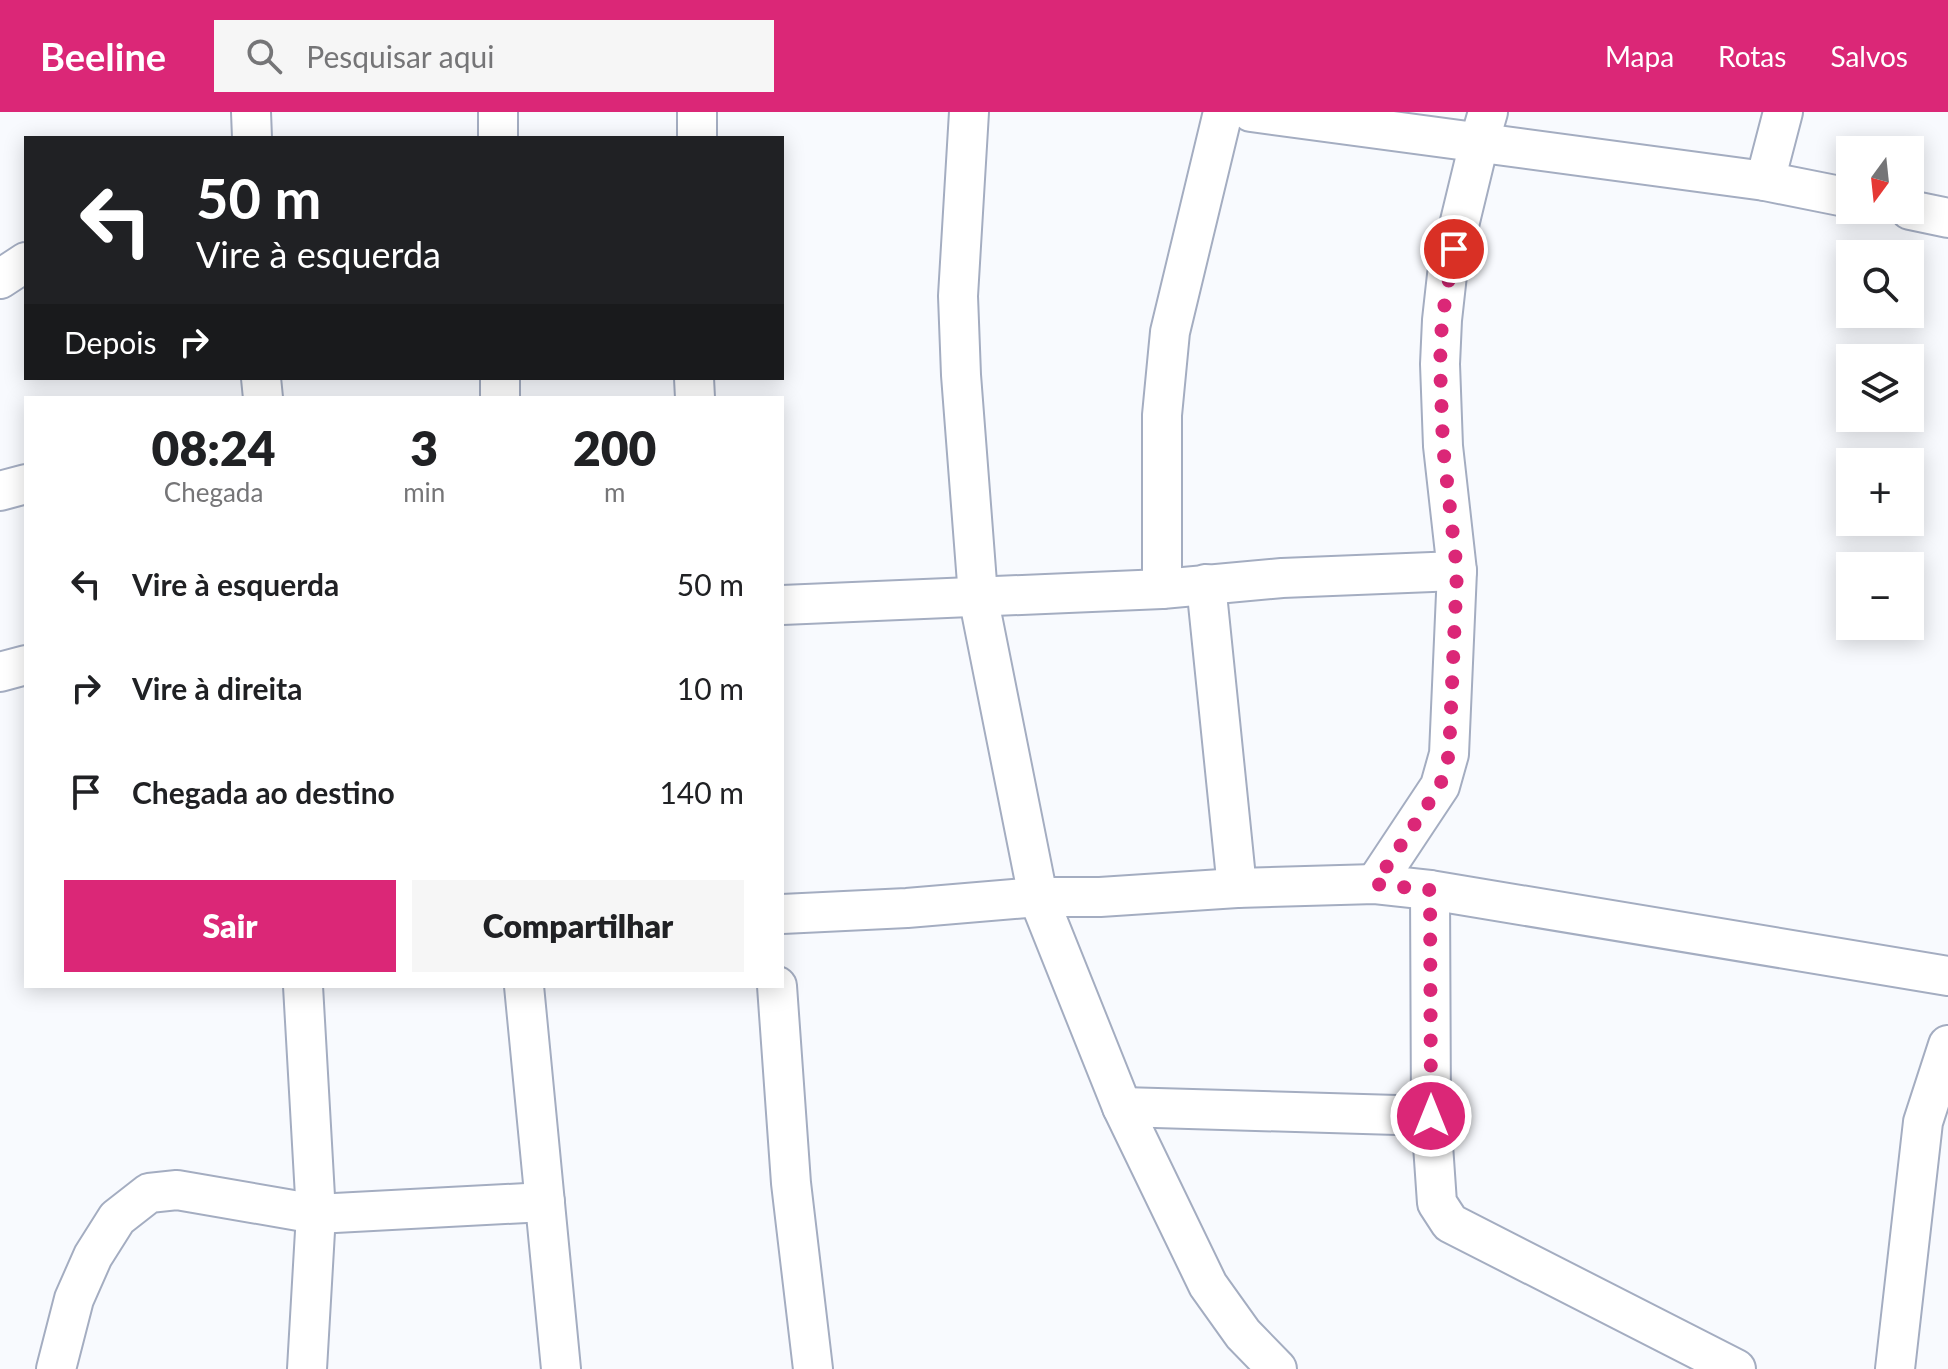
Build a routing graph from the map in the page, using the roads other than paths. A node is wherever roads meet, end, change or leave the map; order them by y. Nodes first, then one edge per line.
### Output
1 (251, 112) edge
2 (498, 112) edge
3 (697, 112) edge
4 (969, 112) edge
5 (1223, 112) edge
6 (1251, 112) edge
7 (1783, 112) edge
8 (1483, 127) edge
9 (252, 136) edge
10 (498, 136) edge
11 (697, 136) edge
12 (1765, 181) junction
13 (1836, 195) edge
14 (1924, 213) edge
15 (1948, 218) edge
16 (24, 263) edge
17 (0, 279) edge
18 (24, 485) edge
19 (0, 491) edge
20 (1457, 571) junction
21 (1206, 584) junction
22 (1162, 589) junction
23 (978, 596) junction
24 (784, 605) edge
25 (24, 666) edge
26 (0, 672) edge
27 (1375, 884) junction
28 (1237, 888) junction
29 (1430, 890) junction
30 (1038, 897) junction
31 (784, 914) edge
32 (1948, 976) edge
33 (303, 988) edge
34 (524, 988) edge
35 (777, 988) edge
36 (1948, 1045) edge
37 (1122, 1107) junction
38 (1431, 1116) junction
39 (545, 1202) junction
40 (316, 1214) junction
41 (56, 1369) edge
42 (307, 1369) edge
43 (561, 1369) edge
44 (813, 1369) edge
45 (1277, 1369) edge
46 (1736, 1369) edge
47 (1895, 1369) edge

1 - 9 street
2 - 10 street
3 - 11 street
4 - 23 street
5 - 22 street
6 - 8 street
7 - 12 street
8 - 12 street
8 - 20 street
12 - 13 street
14 - 15 street
16 - 17 street
18 - 19 street
20 - 21 street
20 - 27 street
21 - 22 street
21 - 28 street
22 - 23 street
23 - 24 street
23 - 30 street
25 - 26 street
27 - 28 street
27 - 29 street
28 - 30 street
29 - 32 street
29 - 38 street
30 - 31 street
30 - 37 street
33 - 40 street
34 - 39 street
35 - 44 street
36 - 47 street
37 - 38 street
37 - 45 street
38 - 46 street
39 - 40 street
39 - 43 street
40 - 41 street
40 - 42 street

